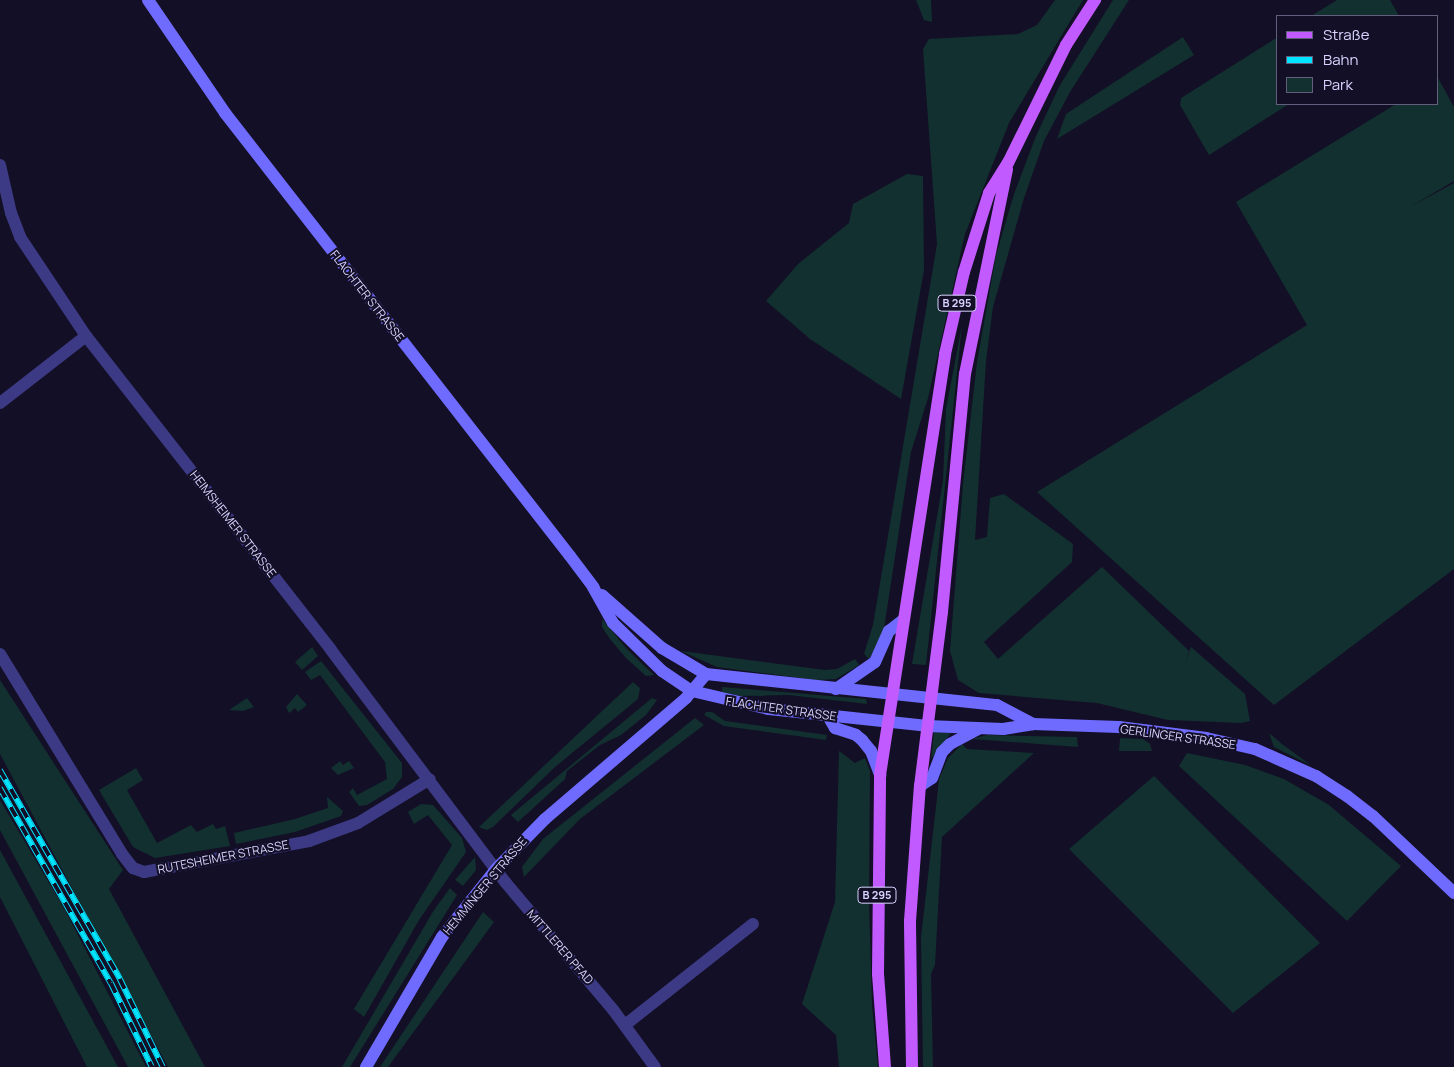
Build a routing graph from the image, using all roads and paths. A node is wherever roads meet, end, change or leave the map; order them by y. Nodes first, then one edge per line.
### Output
1 (148, 0) edge
2 (1095, 0) edge
3 (1008, 163) junction
4 (0, 165) edge
5 (86, 336) junction
6 (0, 403) edge
7 (593, 587) junction
8 (903, 620) junction
9 (0, 654) edge
10 (706, 674) junction
11 (836, 689) junction
12 (692, 691) junction
13 (891, 695) junction
14 (930, 697) junction
15 (828, 716) junction
16 (888, 723) junction
17 (1033, 724) junction
18 (927, 726) junction
19 (980, 728) junction
20 (880, 775) junction
21 (430, 779) junction
22 (920, 786) junction
23 (496, 869) junction
24 (1454, 893) edge
25 (753, 924) dead end
26 (625, 1025) junction
27 (366, 1067) edge
28 (655, 1067) edge
29 (886, 1067) edge
30 (912, 1067) edge

1 - 7 main road, FLACHTER STRASSE
2 - 3 main road, B 295
3 - 8 main road, B 295
3 - 14 main road, B 295
4 - 5 street, HEIMSHEIMER STRASSE
5 - 6 street
5 - 21 street, HEIMSHEIMER STRASSE
7 - 10 main road, FLACHTER STRASSE
7 - 12 main road, FLACHTER STRASSE
8 - 11 main road
8 - 13 main road, B 295
9 - 21 street, RUTESHEIMER STRASSE
10 - 11 main road, FLACHTER STRASSE
10 - 12 main road, HEMMINGER STRASSE
11 - 13 main road, FLACHTER STRASSE
12 - 15 main road, FLACHTER STRASSE
12 - 23 main road, HEMMINGER STRASSE
13 - 14 main road, FLACHTER STRASSE
13 - 16 main road, B 295
14 - 17 main road, GERLINGER STRASSE
14 - 18 main road, B 295
15 - 16 main road, FLACHTER STRASSE
15 - 20 main road
16 - 18 main road, FLACHTER STRASSE
16 - 20 main road, B 295
17 - 19 main road, GERLINGER STRASSE
17 - 24 main road, GERLINGER STRASSE
18 - 19 main road, GERLINGER STRASSE
18 - 22 main road, B 295
19 - 22 main road
20 - 29 main road, B 295
21 - 23 street, HEIMSHEIMER STRASSE
22 - 30 main road, B 295
23 - 26 street, MITTLERER PFAD
23 - 27 main road, HEMMINGER STRASSE
25 - 26 street
26 - 28 street, MITTLERER PFAD

